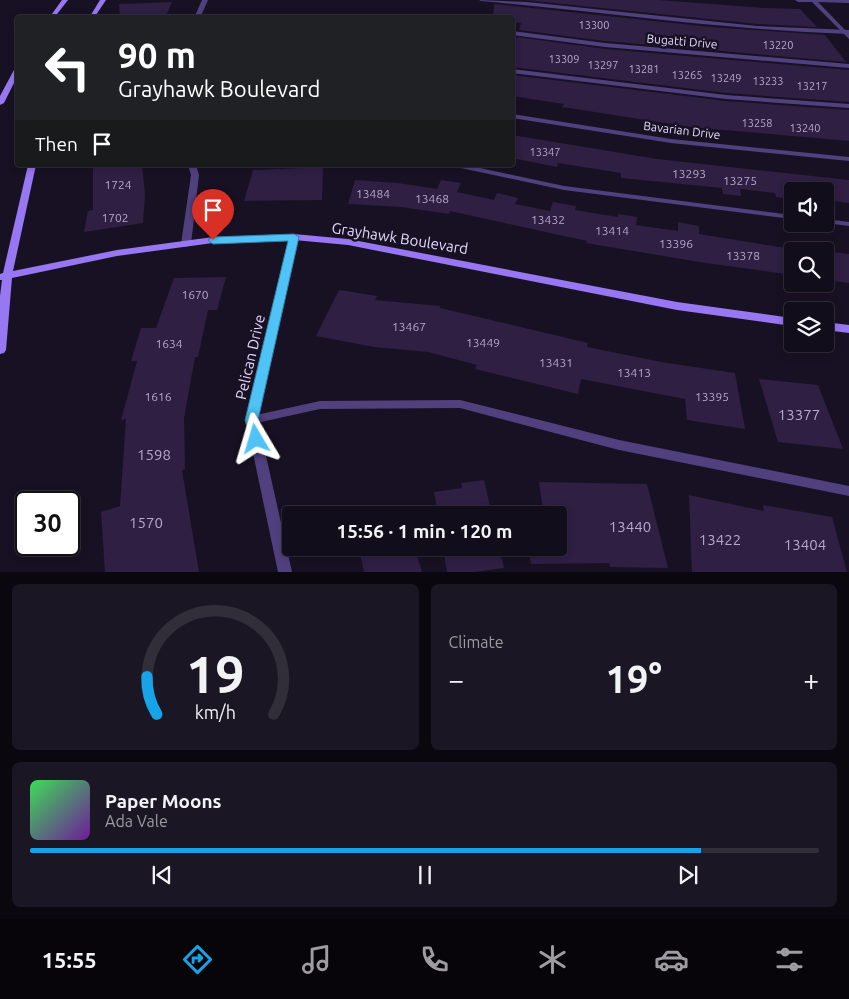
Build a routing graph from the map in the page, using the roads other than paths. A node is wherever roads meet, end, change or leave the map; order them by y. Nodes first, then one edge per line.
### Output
1 (65, 0) edge
2 (103, 0) edge
3 (205, 0) edge
4 (481, 0) edge
5 (798, 0) edge
6 (813, 0) edge
7 (849, 1) edge
8 (53, 15) edge
9 (93, 15) edge
10 (198, 15) edge
11 (846, 32) edge
12 (515, 33) edge
13 (849, 37) edge
14 (849, 66) edge
15 (515, 71) edge
16 (15, 74) edge
17 (0, 103) edge
18 (849, 106) edge
19 (515, 116) edge
20 (849, 159) edge
21 (31, 167) edge
22 (193, 167) edge
23 (465, 167) edge
24 (784, 216) edge
25 (834, 222) edge
26 (849, 224) edge
27 (294, 237) junction
28 (186, 244) junction
29 (4, 276) edge
30 (784, 321) edge
31 (834, 327) edge
32 (849, 329) edge
33 (0, 350) edge
34 (252, 420) junction
35 (849, 491) edge
36 (285, 572) edge

1 - 8 street
2 - 9 street
3 - 10 street
4 - 11 lane
5 - 6 street
6 - 7 street
6 - 11 street
11 - 13 street
12 - 14 street, Bugatti Drive
15 - 18 lane
16 - 17 street
19 - 20 street, Bavarian Drive
21 - 29 street
22 - 28 street
23 - 24 lane
25 - 26 lane
27 - 28 street, Grayhawk Boulevard
27 - 30 street, Grayhawk Boulevard
27 - 34 street, Pelican Drive
28 - 29 street, Grayhawk Boulevard
29 - 33 street
31 - 32 street
34 - 35 lane
34 - 36 street, Pelican Drive

